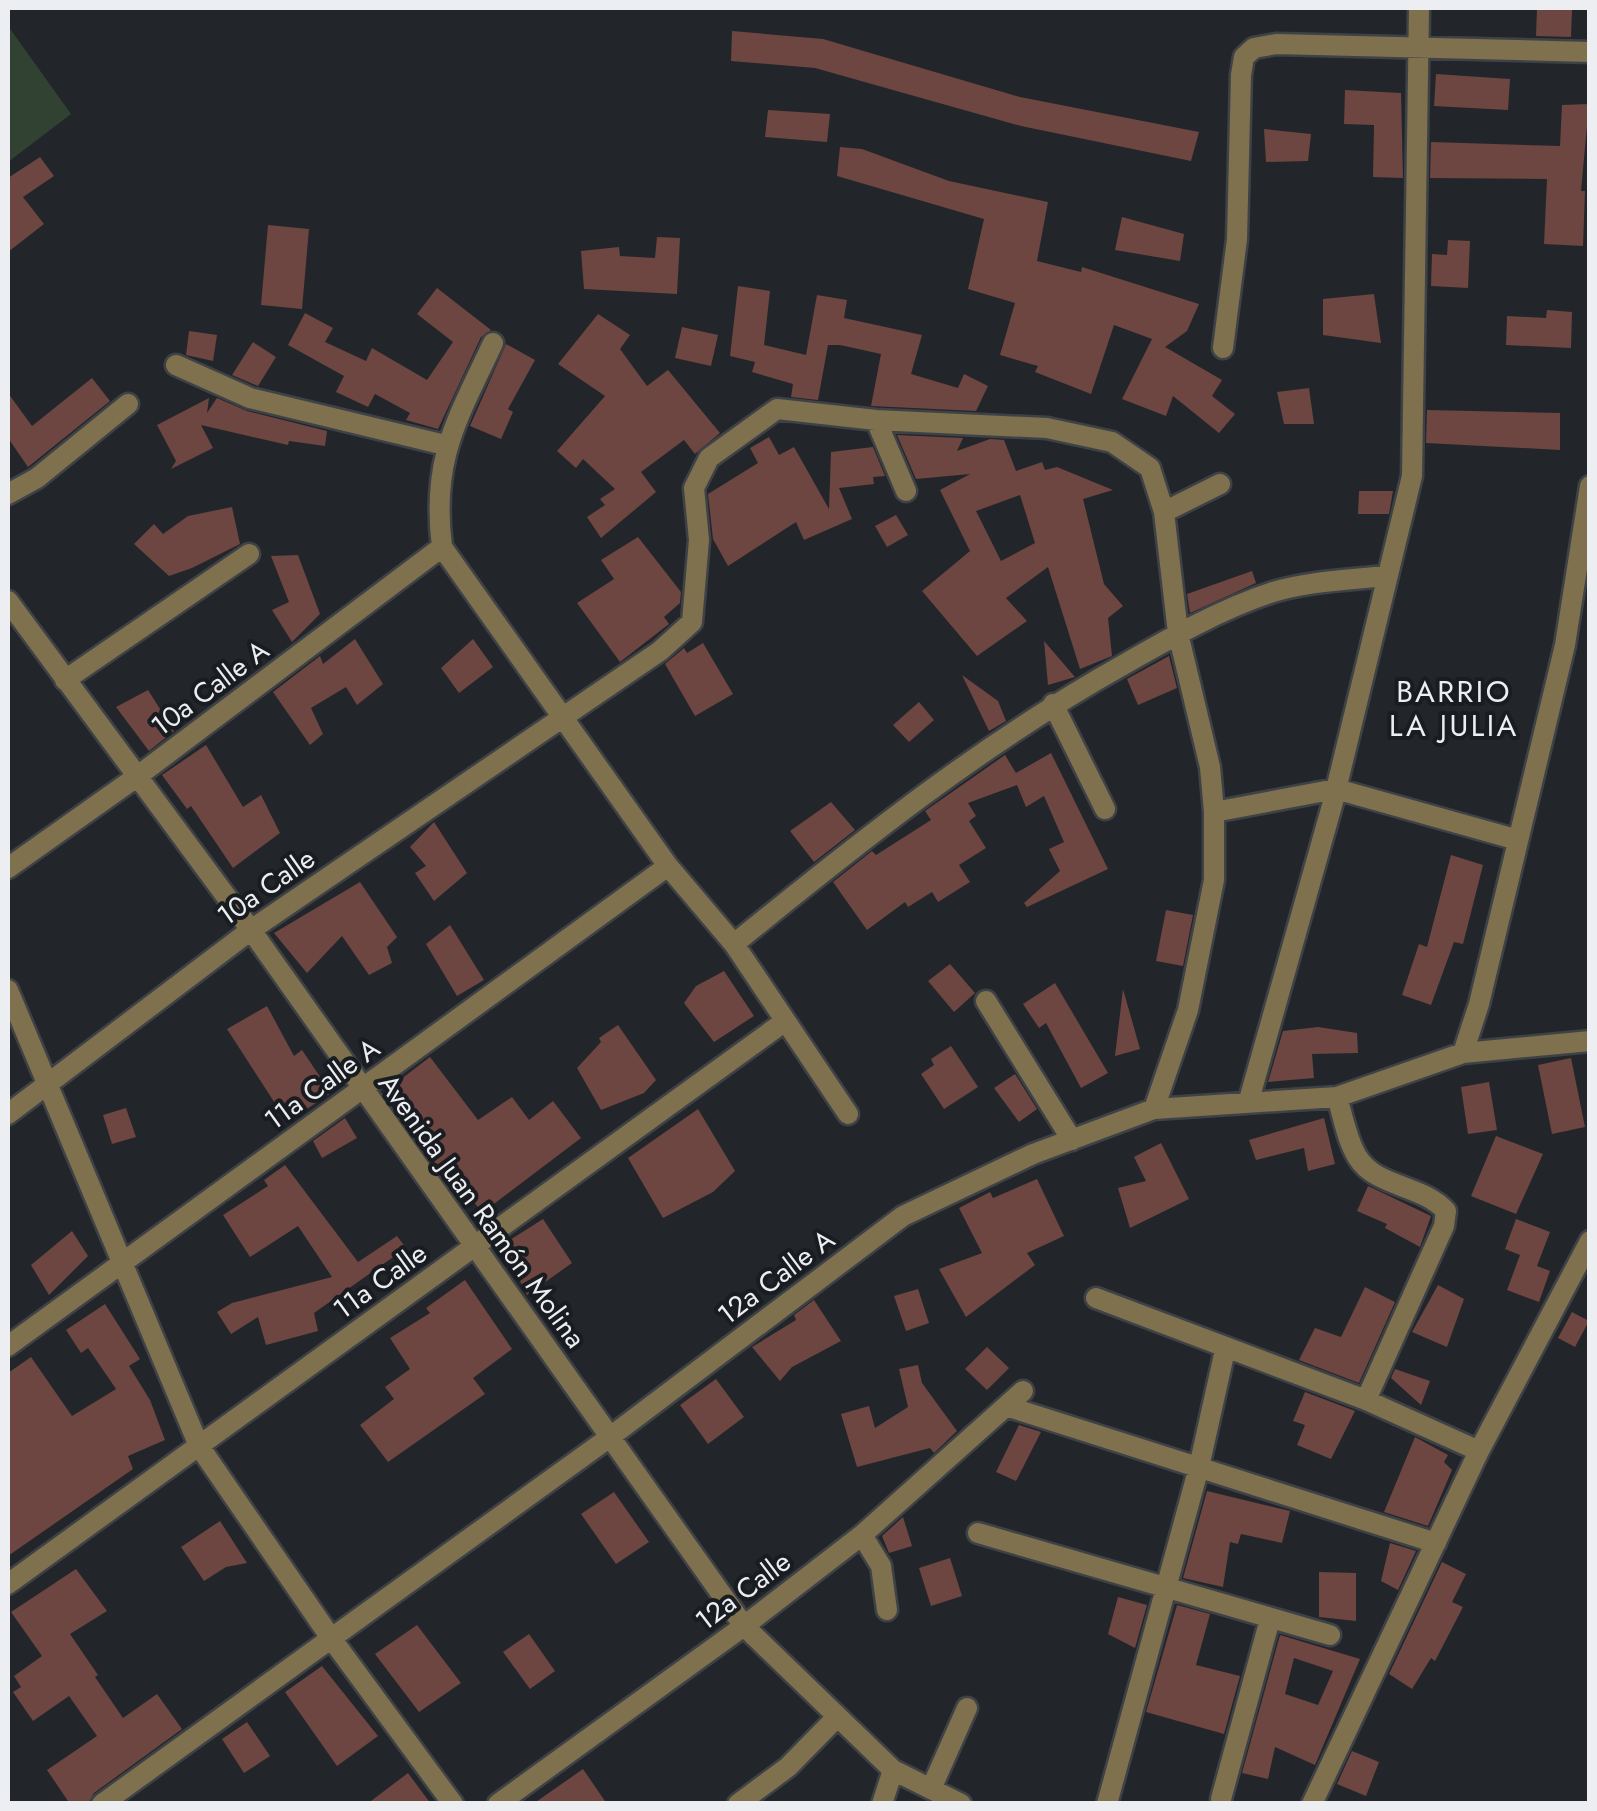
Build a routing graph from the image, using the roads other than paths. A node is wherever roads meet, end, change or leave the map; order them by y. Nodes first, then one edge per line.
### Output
1 (1419, 8) edge
2 (1416, 47) junction
3 (1590, 52) edge
4 (493, 343) dead end
5 (1223, 348) dead end
6 (176, 365) dead end
7 (128, 404) dead end
8 (876, 420) junction
9 (444, 445) junction
10 (1220, 484) dead end
11 (1590, 486) edge
12 (906, 491) dead end
13 (8, 494) edge
14 (1164, 512) junction
15 (442, 547) junction
16 (249, 554) dead end
17 (1386, 576) junction
18 (8, 601) edge
19 (1178, 633) junction
20 (65, 680) junction
21 (1053, 704) junction
22 (562, 714) junction
23 (136, 778) junction
24 (1336, 789) junction
25 (1105, 809) dead end
26 (1214, 812) junction
27 (1518, 840) junction
28 (668, 866) junction
29 (8, 868) edge
30 (251, 930) junction
31 (734, 944) junction
32 (8, 990) edge
33 (986, 1001) dead end
34 (784, 1022) junction
35 (1590, 1041) edge
36 (1462, 1053) junction
37 (46, 1085) junction
38 (360, 1089) junction
39 (1337, 1098) junction
40 (1249, 1100) junction
41 (1154, 1109) junction
42 (8, 1114) edge
43 (848, 1114) dead end
44 (1072, 1140) junction
45 (1590, 1240) edge
46 (475, 1245) junction
47 (123, 1264) junction
48 (1096, 1298) dead end
49 (8, 1346) edge
50 (1225, 1350) junction
51 (1366, 1400) junction
52 (610, 1437) junction
53 (199, 1446) junction
54 (1479, 1451) junction
55 (1199, 1467) junction
56 (978, 1533) dead end
57 (862, 1535) junction
58 (1436, 1543) junction
59 (8, 1584) edge
60 (1166, 1588) junction
61 (887, 1610) dead end
62 (1270, 1619) junction
63 (744, 1626) junction
64 (1330, 1635) dead end
65 (331, 1638) junction
66 (967, 1708) dead end
67 (837, 1717) junction
68 (893, 1770) junction
69 (930, 1788) junction
70 (1221, 1798) dead end
71 (102, 1804) edge
72 (453, 1804) edge
73 (498, 1804) edge
74 (738, 1804) edge
75 (882, 1804) edge
76 (961, 1804) edge
77 (1107, 1804) edge
78 (1312, 1804) edge

1 - 2 street
2 - 3 street
2 - 5 street
2 - 17 street
4 - 9 street
6 - 9 street
7 - 13 street
8 - 12 street
8 - 14 street
8 - 22 street, 10a Calle
9 - 15 street
10 - 14 street
11 - 27 street
14 - 19 street
15 - 22 street
15 - 23 street, 10a Calle A
16 - 20 street
17 - 19 street
17 - 24 street
18 - 20 street, Avenida Juan Ramón Molina
19 - 21 street
19 - 26 street
20 - 23 street, Avenida Juan Ramón Molina
21 - 25 street
21 - 31 street
22 - 28 street
22 - 30 street, 10a Calle
23 - 29 street, 10a Calle A
23 - 30 street, Avenida Juan Ramón Molina
24 - 26 street
24 - 27 street
24 - 40 street
26 - 41 street
27 - 36 street
28 - 31 street
28 - 38 street, 11a Calle A
30 - 37 street, 10a Calle
30 - 38 street, Avenida Juan Ramón Molina
31 - 34 street
32 - 37 street
33 - 44 street
34 - 43 street
34 - 46 street, 11a Calle
35 - 36 street, 12a Calle A
36 - 39 street, 12a Calle A
37 - 42 street, 10a Calle
37 - 47 street
38 - 46 street, Avenida Juan Ramón Molina
38 - 47 street, 11a Calle A
39 - 40 street, 12a Calle A
39 - 51 street
40 - 41 street, 12a Calle A
41 - 44 street, 12a Calle A
44 - 52 street, 12a Calle A
45 - 54 street
46 - 52 street, Avenida Juan Ramón Molina
46 - 53 street, 11a Calle
47 - 49 street, 11a Calle A
47 - 53 street
48 - 50 street
50 - 51 street
50 - 55 street
51 - 54 street
52 - 63 street, Avenida Juan Ramón Molina
52 - 65 street, 12a Calle A
53 - 59 street, 11a Calle
53 - 65 street
54 - 58 street
55 - 57 street, 12a Calle
55 - 58 street
55 - 60 street
56 - 60 street
57 - 61 street
57 - 63 street, 12a Calle
58 - 78 street
60 - 62 street
60 - 77 street
62 - 64 street
62 - 70 street
63 - 67 street, Avenida Juan Ramón Molina
63 - 73 street, 12a Calle
65 - 71 street, 12a Calle A
65 - 72 street
66 - 69 street
67 - 68 street, Avenida Juan Ramón Molina
67 - 74 street
68 - 69 street, Avenida Juan Ramón Molina
68 - 75 street
69 - 76 street, Avenida Juan Ramón Molina

